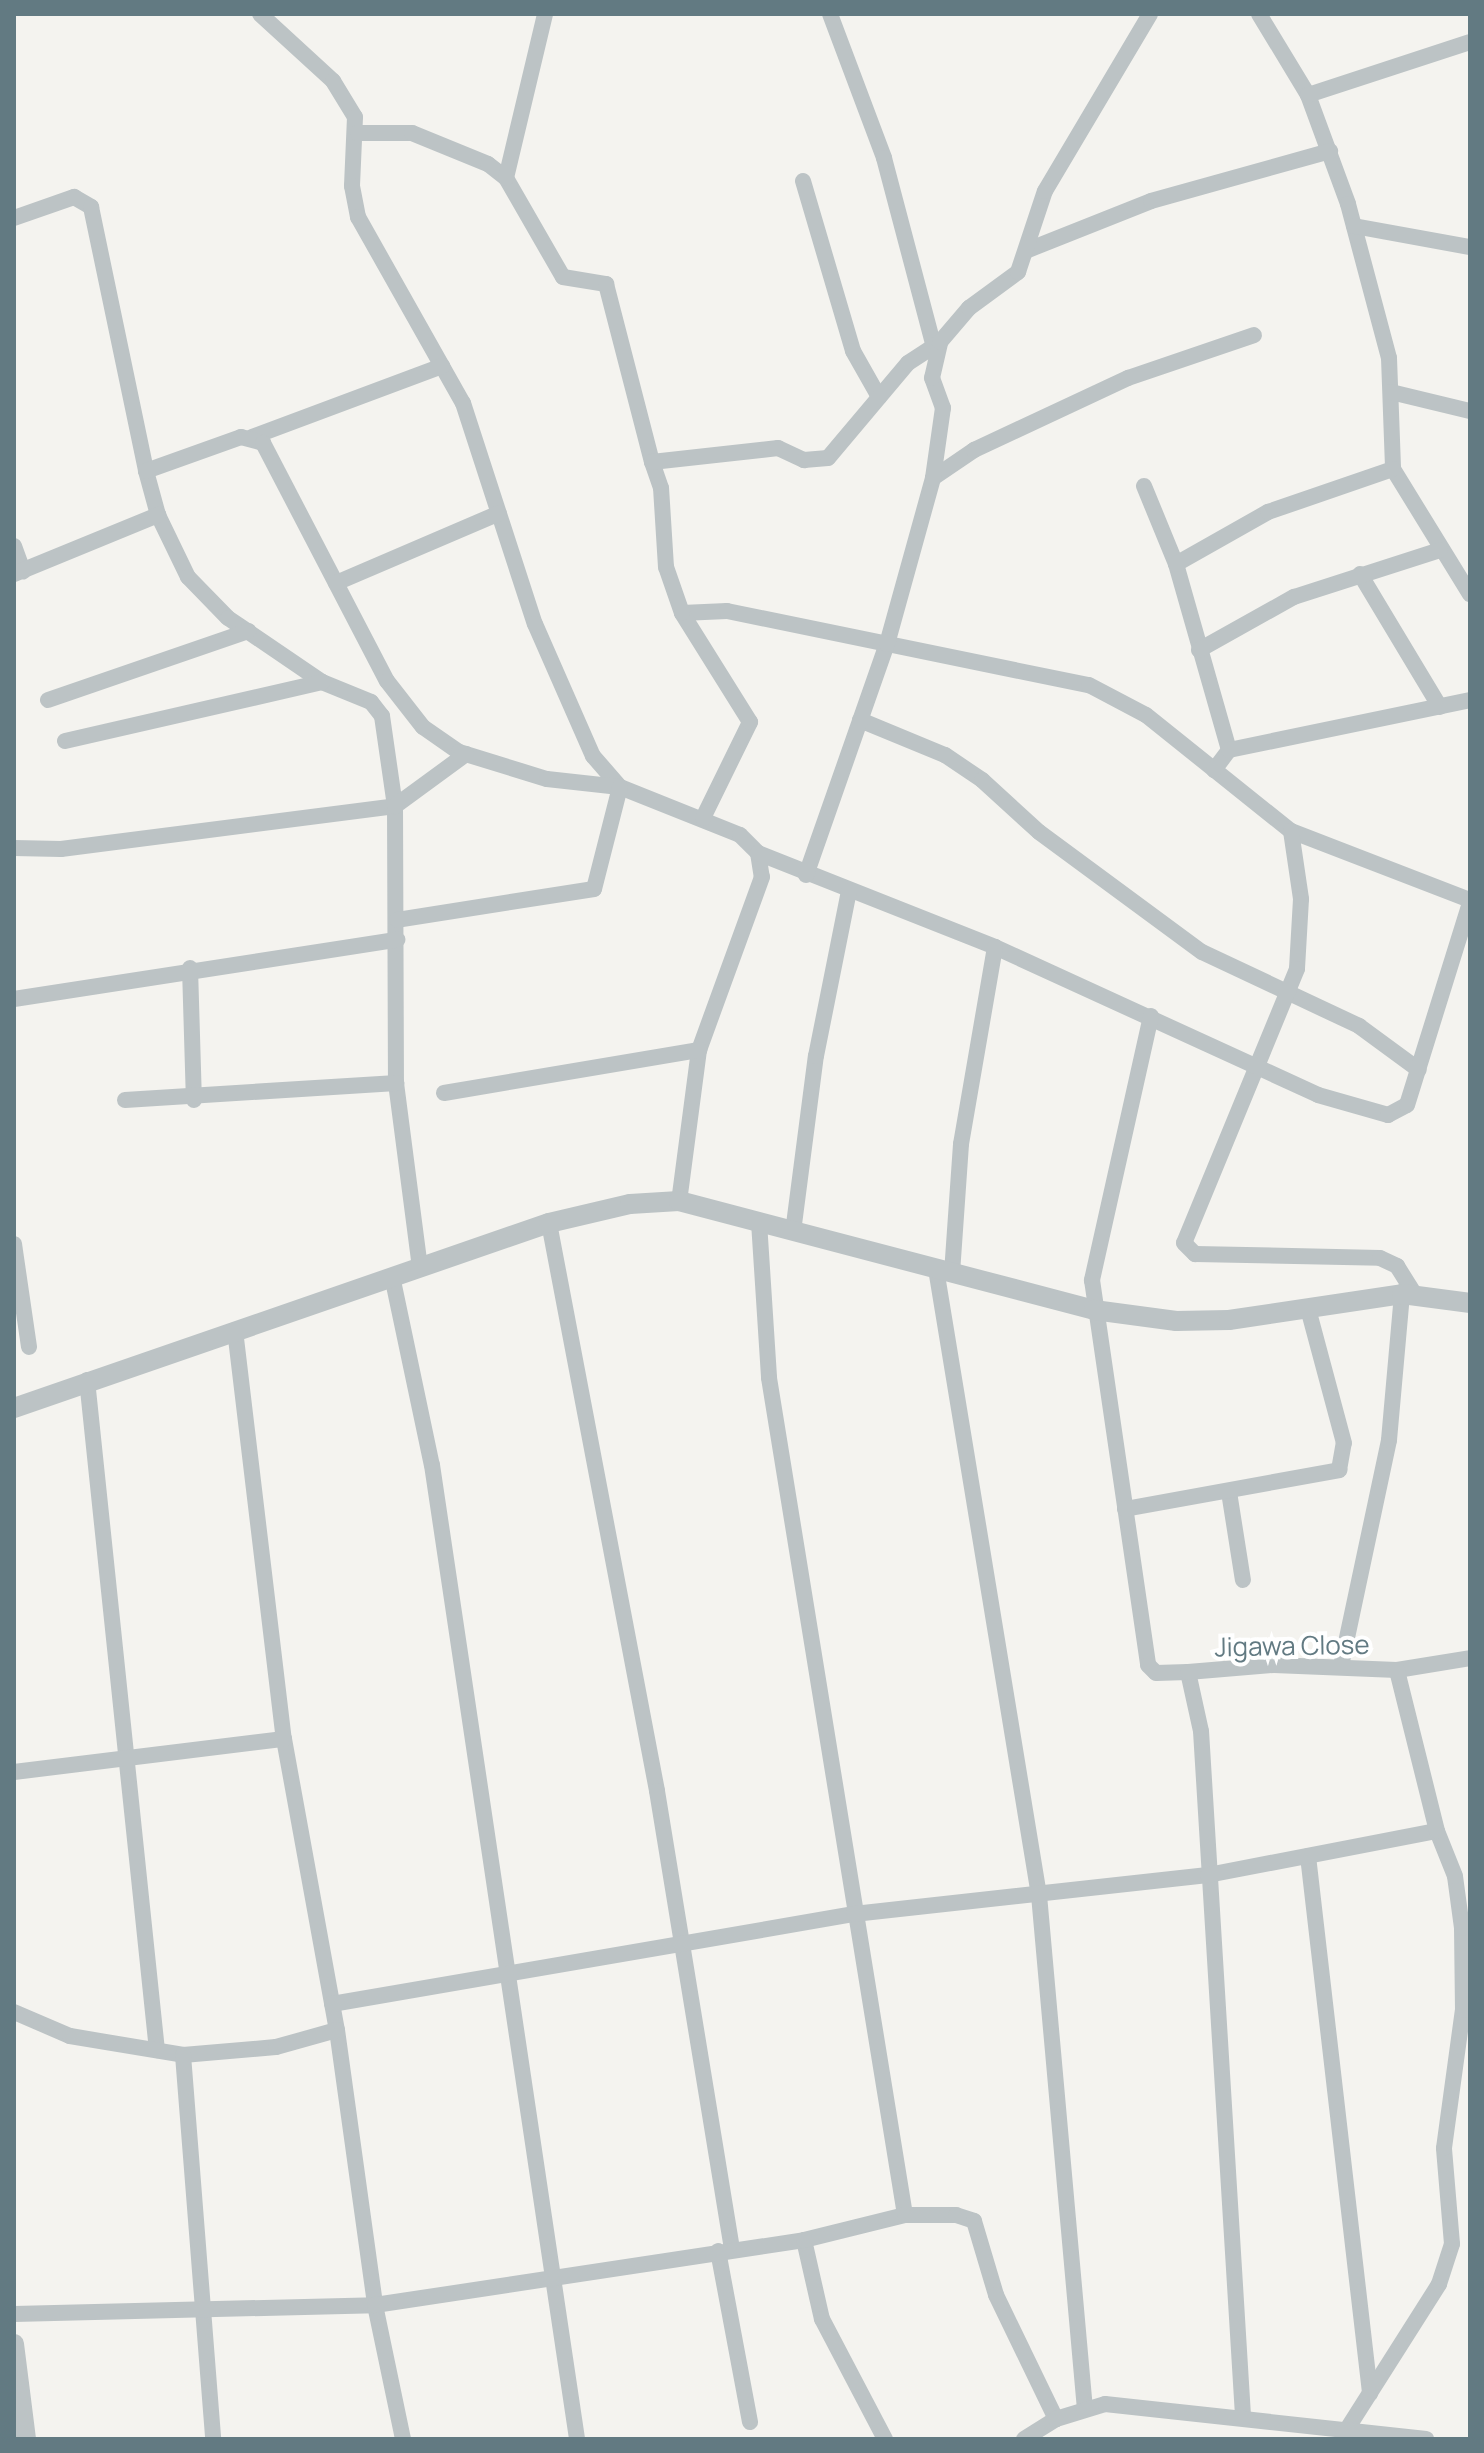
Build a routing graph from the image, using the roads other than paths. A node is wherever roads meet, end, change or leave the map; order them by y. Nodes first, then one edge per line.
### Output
1 (260, 14) edge
2 (545, 14) edge
3 (830, 14) edge
4 (1150, 14) edge
5 (1259, 14) edge
6 (1470, 42) edge
7 (1308, 95) junction
8 (358, 133) junction
9 (1330, 151) junction
10 (506, 178) junction
11 (803, 181) dead end
12 (14, 218) edge
13 (1354, 226) junction
14 (1470, 247) edge
15 (1028, 250) junction
16 (1254, 335) dead end
17 (937, 343) junction
18 (442, 366) junction
19 (1391, 392) junction
20 (879, 397) junction
21 (1470, 411) edge
22 (252, 437) junction
23 (652, 462) junction
24 (1393, 469) junction
25 (146, 471) junction
26 (933, 478) junction
27 (1144, 486) dead end
28 (499, 513) junction
29 (158, 515) junction
30 (14, 546) edge
31 (1440, 550) junction
32 (1176, 564) junction
33 (19, 573) edge
34 (1360, 574) junction
35 (336, 583) junction
36 (1470, 594) edge
37 (682, 613) junction
38 (248, 631) junction
39 (887, 644) junction
40 (1199, 650) junction
41 (322, 682) junction
42 (48, 700) dead end
43 (1470, 700) edge
44 (1440, 707) junction
45 (860, 720) junction
46 (65, 741) dead end
47 (1229, 750) junction
48 (466, 754) junction
49 (1214, 770) junction
50 (620, 787) junction
51 (395, 806) junction
52 (703, 818) junction
53 (1291, 831) junction
54 (14, 848) edge
55 (758, 853) junction
56 (806, 875) junction
57 (849, 891) junction
58 (1470, 902) edge
59 (397, 920) junction
60 (397, 940) junction
61 (995, 947) junction
62 (1462, 954) edge
63 (190, 968) junction
64 (1289, 993) junction
65 (14, 999) edge
66 (1151, 1016) junction
67 (699, 1050) junction
68 (1255, 1065) junction
69 (1419, 1070) junction
70 (396, 1083) junction
71 (444, 1093) dead end
72 (125, 1100) dead end
73 (194, 1100) junction
74 (679, 1201) junction
75 (759, 1222) junction
76 (549, 1223) junction
77 (793, 1232) junction
78 (14, 1244) edge
79 (420, 1267) junction
80 (944, 1271) junction
81 (392, 1276) junction
82 (1409, 1295) junction
83 (1470, 1303) edge
84 (1308, 1309) junction
85 (1094, 1310) junction
86 (235, 1330) junction
87 (29, 1347) dead end
88 (87, 1380) junction
89 (14, 1408) edge
90 (1229, 1492) junction
91 (1125, 1509) junction
92 (1243, 1580) dead end
93 (1470, 1658) edge
94 (1341, 1666) junction
95 (1397, 1670) junction
96 (1188, 1672) junction
97 (284, 1739) junction
98 (127, 1759) junction
99 (14, 1772) edge
100 (1437, 1831) junction
101 (1308, 1856) junction
102 (1208, 1875) junction
103 (1039, 1895) junction
104 (854, 1914) junction
105 (678, 1945) junction
106 (506, 1973) junction
107 (332, 2004) junction
108 (14, 2012) edge
109 (337, 2030) junction
110 (157, 2050) junction
111 (183, 2055) junction
112 (905, 2215) junction
113 (804, 2240) junction
114 (725, 2250) junction
115 (551, 2281) junction
116 (201, 2305) junction
117 (375, 2305) junction
118 (14, 2314) edge
119 (14, 2344) edge
120 (1370, 2393) junction
121 (1085, 2409) junction
122 (1243, 2416) junction
123 (1056, 2419) junction
124 (750, 2422) dead end
125 (1349, 2426) junction
126 (26, 2439) edge
127 (213, 2439) edge
128 (403, 2439) edge
129 (577, 2439) edge
130 (885, 2439) edge
131 (1024, 2439) edge
132 (1426, 2439) edge

1 - 8 street
2 - 10 street
3 - 17 street
4 - 15 street
5 - 7 street
6 - 7 street
7 - 9 street
8 - 10 street
8 - 18 street
9 - 13 street
9 - 15 street
10 - 23 street
11 - 20 street
12 - 25 street
13 - 14 street
13 - 19 street
15 - 17 street
16 - 26 street
17 - 20 street
17 - 26 street
18 - 22 street
18 - 28 street
19 - 21 street
19 - 24 street
20 - 23 street
22 - 25 street
22 - 35 street
23 - 37 street
24 - 31 street
24 - 32 street
25 - 29 street
26 - 39 street
27 - 32 street
28 - 35 street
28 - 50 street
29 - 33 street
29 - 38 street
30 - 33 street
31 - 34 street
31 - 36 street
32 - 40 street
34 - 40 street
34 - 44 street
35 - 48 street
37 - 39 street
37 - 52 street
38 - 41 street
38 - 42 street
39 - 45 street
39 - 49 street
40 - 47 street
41 - 46 street
41 - 51 street
43 - 44 street
44 - 47 street
45 - 56 street
45 - 64 street
47 - 49 street
48 - 50 street
48 - 51 street
49 - 53 street
50 - 52 street
50 - 59 street
51 - 54 street
51 - 59 street
52 - 55 street
53 - 58 street
53 - 64 street
55 - 56 street
55 - 67 street
56 - 57 street
57 - 61 street
57 - 77 street
58 - 62 street
59 - 60 street
60 - 63 street
60 - 70 street
61 - 66 street
61 - 80 street
62 - 69 street
63 - 65 street
63 - 73 street
64 - 68 street
64 - 69 street
66 - 68 street
66 - 85 street, Jigawa Close
67 - 71 street
67 - 74 street
68 - 69 street
68 - 82 street
70 - 73 street
70 - 79 street
72 - 73 street
74 - 75 street
74 - 76 street
75 - 77 street
75 - 104 street
76 - 79 street
76 - 105 street
77 - 80 street
78 - 87 street
79 - 81 street
80 - 85 street
80 - 103 street
81 - 86 street
81 - 106 street
82 - 83 street
82 - 84 street
82 - 94 street
84 - 85 street
84 - 90 street
85 - 91 street, Jigawa Close
86 - 88 street
86 - 97 street
88 - 89 street
88 - 98 street
90 - 91 street
90 - 92 street
91 - 96 street, Jigawa Close
93 - 95 street, Jigawa Close
94 - 95 street, Jigawa Close
94 - 96 street, Jigawa Close
95 - 100 street
96 - 102 street
97 - 98 street
97 - 107 street
98 - 99 street
98 - 110 street
100 - 101 street
100 - 120 street
101 - 102 street
101 - 120 street
102 - 103 street
102 - 122 street
103 - 104 street
103 - 121 street
104 - 105 street
104 - 112 street
105 - 106 street
105 - 114 street
106 - 107 street
106 - 115 street
107 - 109 street
108 - 110 street
109 - 111 street
109 - 117 street
110 - 111 street
111 - 116 street
112 - 113 street
112 - 123 street
113 - 114 street
113 - 130 street
114 - 115 street
114 - 124 street
115 - 117 street
115 - 129 street
116 - 117 street
116 - 118 street
116 - 127 street
117 - 128 street
119 - 126 street
120 - 125 street
121 - 122 street
121 - 123 street
122 - 125 street
123 - 131 street
125 - 132 street

